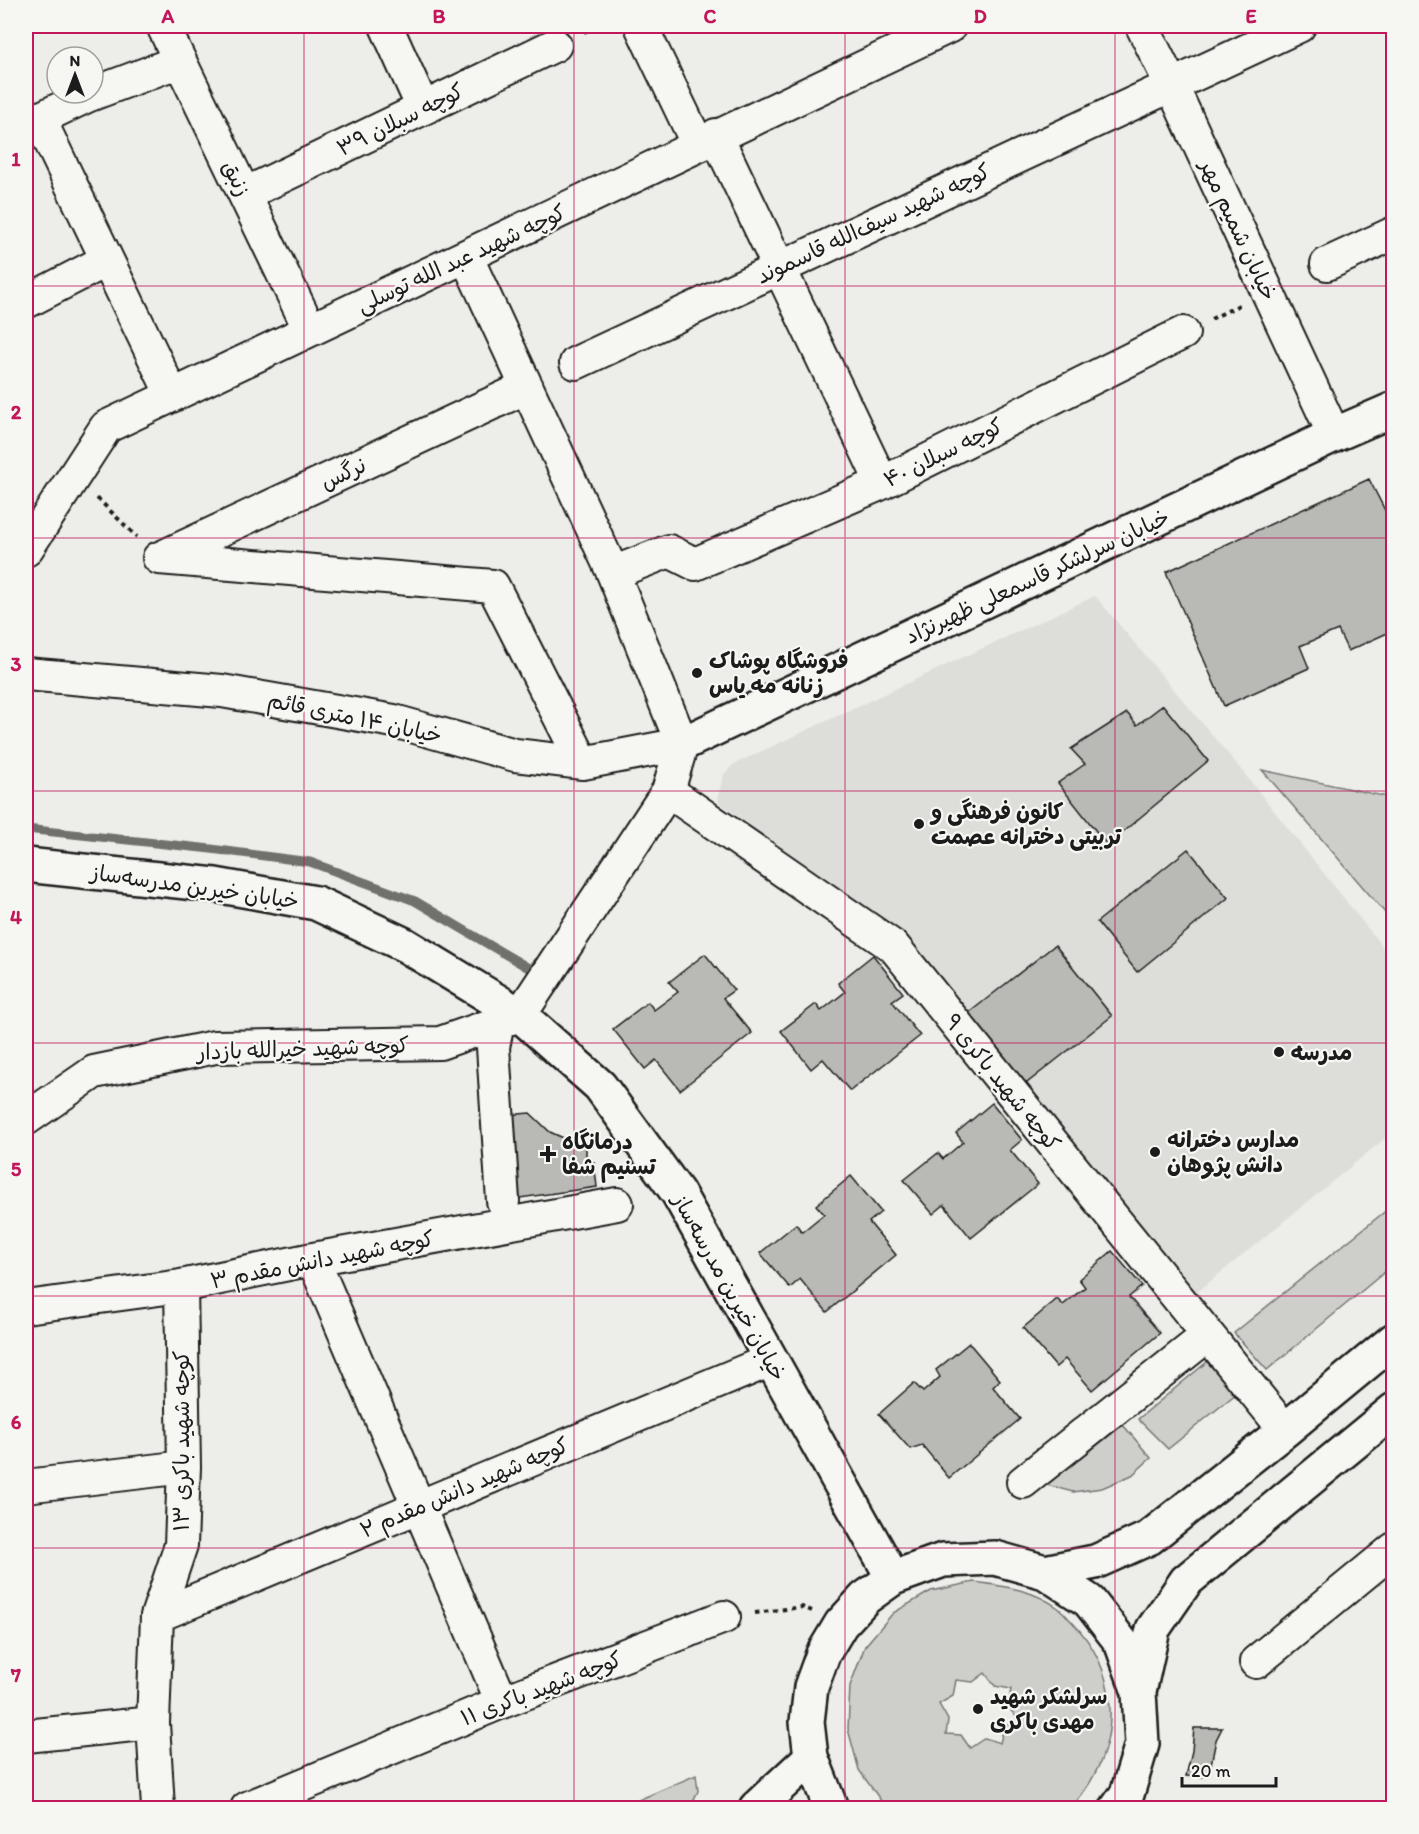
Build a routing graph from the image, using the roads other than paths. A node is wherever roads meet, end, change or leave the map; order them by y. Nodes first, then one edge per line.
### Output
1 (164, 26) edge
2 (386, 26) edge
3 (641, 26) edge
4 (950, 26) edge
5 (1142, 26) edge
6 (1299, 26) edge
7 (555, 45) dead end
8 (180, 61) junction
9 (1171, 84) junction
10 (423, 108) junction
11 (32, 122) edge
12 (707, 140) junction
13 (245, 194) junction
14 (1394, 233) edge
15 (466, 256) junction
16 (107, 260) junction
17 (1327, 264) dead end
18 (779, 267) junction
19 (26, 302) edge
20 (310, 330) junction
21 (1184, 333) road end
22 (576, 363) dead end
23 (527, 387) junction
24 (172, 395) junction
25 (1394, 409) edge
26 (1334, 435) junction
27 (882, 483) junction
28 (26, 550) edge
29 (613, 573) junction
30 (26, 674) edge
31 (682, 744) junction
32 (583, 763) junction
33 (668, 791) junction
34 (26, 865) edge
35 (509, 1019) junction
36 (26, 1119) edge
37 (503, 1201) dead end
38 (617, 1204) dead end
39 (313, 1259) junction
40 (181, 1286) junction
41 (26, 1307) edge
42 (1208, 1335) junction
43 (1394, 1340) edge
44 (771, 1360) junction
45 (1394, 1410) edge
46 (1285, 1430) junction
47 (184, 1467) junction
48 (1023, 1482) dead end
49 (26, 1486) edge
50 (417, 1507) junction
51 (1394, 1549) edge
52 (1045, 1572) junction
53 (893, 1578) junction
54 (157, 1616) junction
55 (724, 1617) road end
56 (1256, 1662) dead end
57 (1139, 1692) junction
58 (502, 1702) junction
59 (153, 1723) junction
60 (26, 1736) edge
61 (811, 1757) junction
62 (158, 1809) edge
63 (247, 1809) edge
64 (756, 1809) edge
65 (831, 1809) edge
66 (1117, 1809) edge

1 - 8 street, زنبق
2 - 10 street
3 - 12 street
4 - 12 street, کوچه شهید عبد الله توسلی
5 - 9 street, خیابان شمیم مهر
6 - 9 street, کوچه شهید سیف‌الله قاسموند
7 - 10 street, کوچه سبلان ۳۹
8 - 11 street
8 - 13 street, زنبق
9 - 18 street, کوچه شهید سیف‌الله قاسموند
9 - 26 street, خیابان شمیم مهر
10 - 13 street, کوچه سبلان ۳۹
11 - 16 street
12 - 15 street, کوچه شهید عبد الله توسلی
12 - 18 street
13 - 20 street, زنبق
14 - 17 street
15 - 20 street, کوچه شهید عبد الله توسلی
15 - 23 street
16 - 19 street
16 - 24 street
18 - 22 street, کوچه شهید سیف‌الله قاسموند
18 - 27 street
20 - 24 street, کوچه شهید عبد الله توسلی
21 - 27 street, کوچه سبلان ۴۰
23 - 29 street
23 - 32 street, نرگس
24 - 28 street, کوچه شهید عبد الله توسلی
25 - 26 main road, خیابان سرلشکر قاسمعلی ظهیرنژاد
26 - 31 main road, خیابان سرلشکر قاسمعلی ظهیرنژاد
27 - 29 street, کوچه سبلان ۴۰
29 - 31 street
30 - 32 street, خیابان ۱۴ متری قائم
31 - 32 street, خیابان ۱۴ متری قائم
31 - 33 street
33 - 35 street
33 - 42 street, کوچه شهید باکری ۹
34 - 35 main road, خیابان خیرین مدرسه‌ساز
35 - 36 street, کوچه شهید خیرالله بازدار
35 - 37 street
35 - 44 main road, خیابان خیرین مدرسه‌ساز
38 - 39 street, کوچه شهید دانش مقدم ۳
39 - 40 street, کوچه شهید دانش مقدم ۳
39 - 50 street
40 - 41 street, کوچه شهید دانش مقدم ۳
40 - 47 street, کوچه شهید باکری ۱۳
42 - 46 street, کوچه شهید باکری ۹
42 - 48 street
43 - 46 main road
44 - 50 street, کوچه شهید دانش مقدم ۲
44 - 53 main road, خیابان خیرین مدرسه‌ساز
45 - 57 main road
46 - 52 main road
47 - 49 street
47 - 54 street, کوچه شهید باکری ۱۳
50 - 54 street, کوچه شهید دانش مقدم ۲
50 - 58 street
51 - 56 street
52 - 53 main road
52 - 57 main road
53 - 61 main road
54 - 59 street, کوچه شهید باکری ۱۳
55 - 58 street, کوچه شهید باکری ۱۱
57 - 66 main road
58 - 63 street, کوچه شهید باکری ۱۱
59 - 60 street
59 - 62 street, کوچه شهید باکری ۱۳
61 - 64 main road
61 - 65 main road

